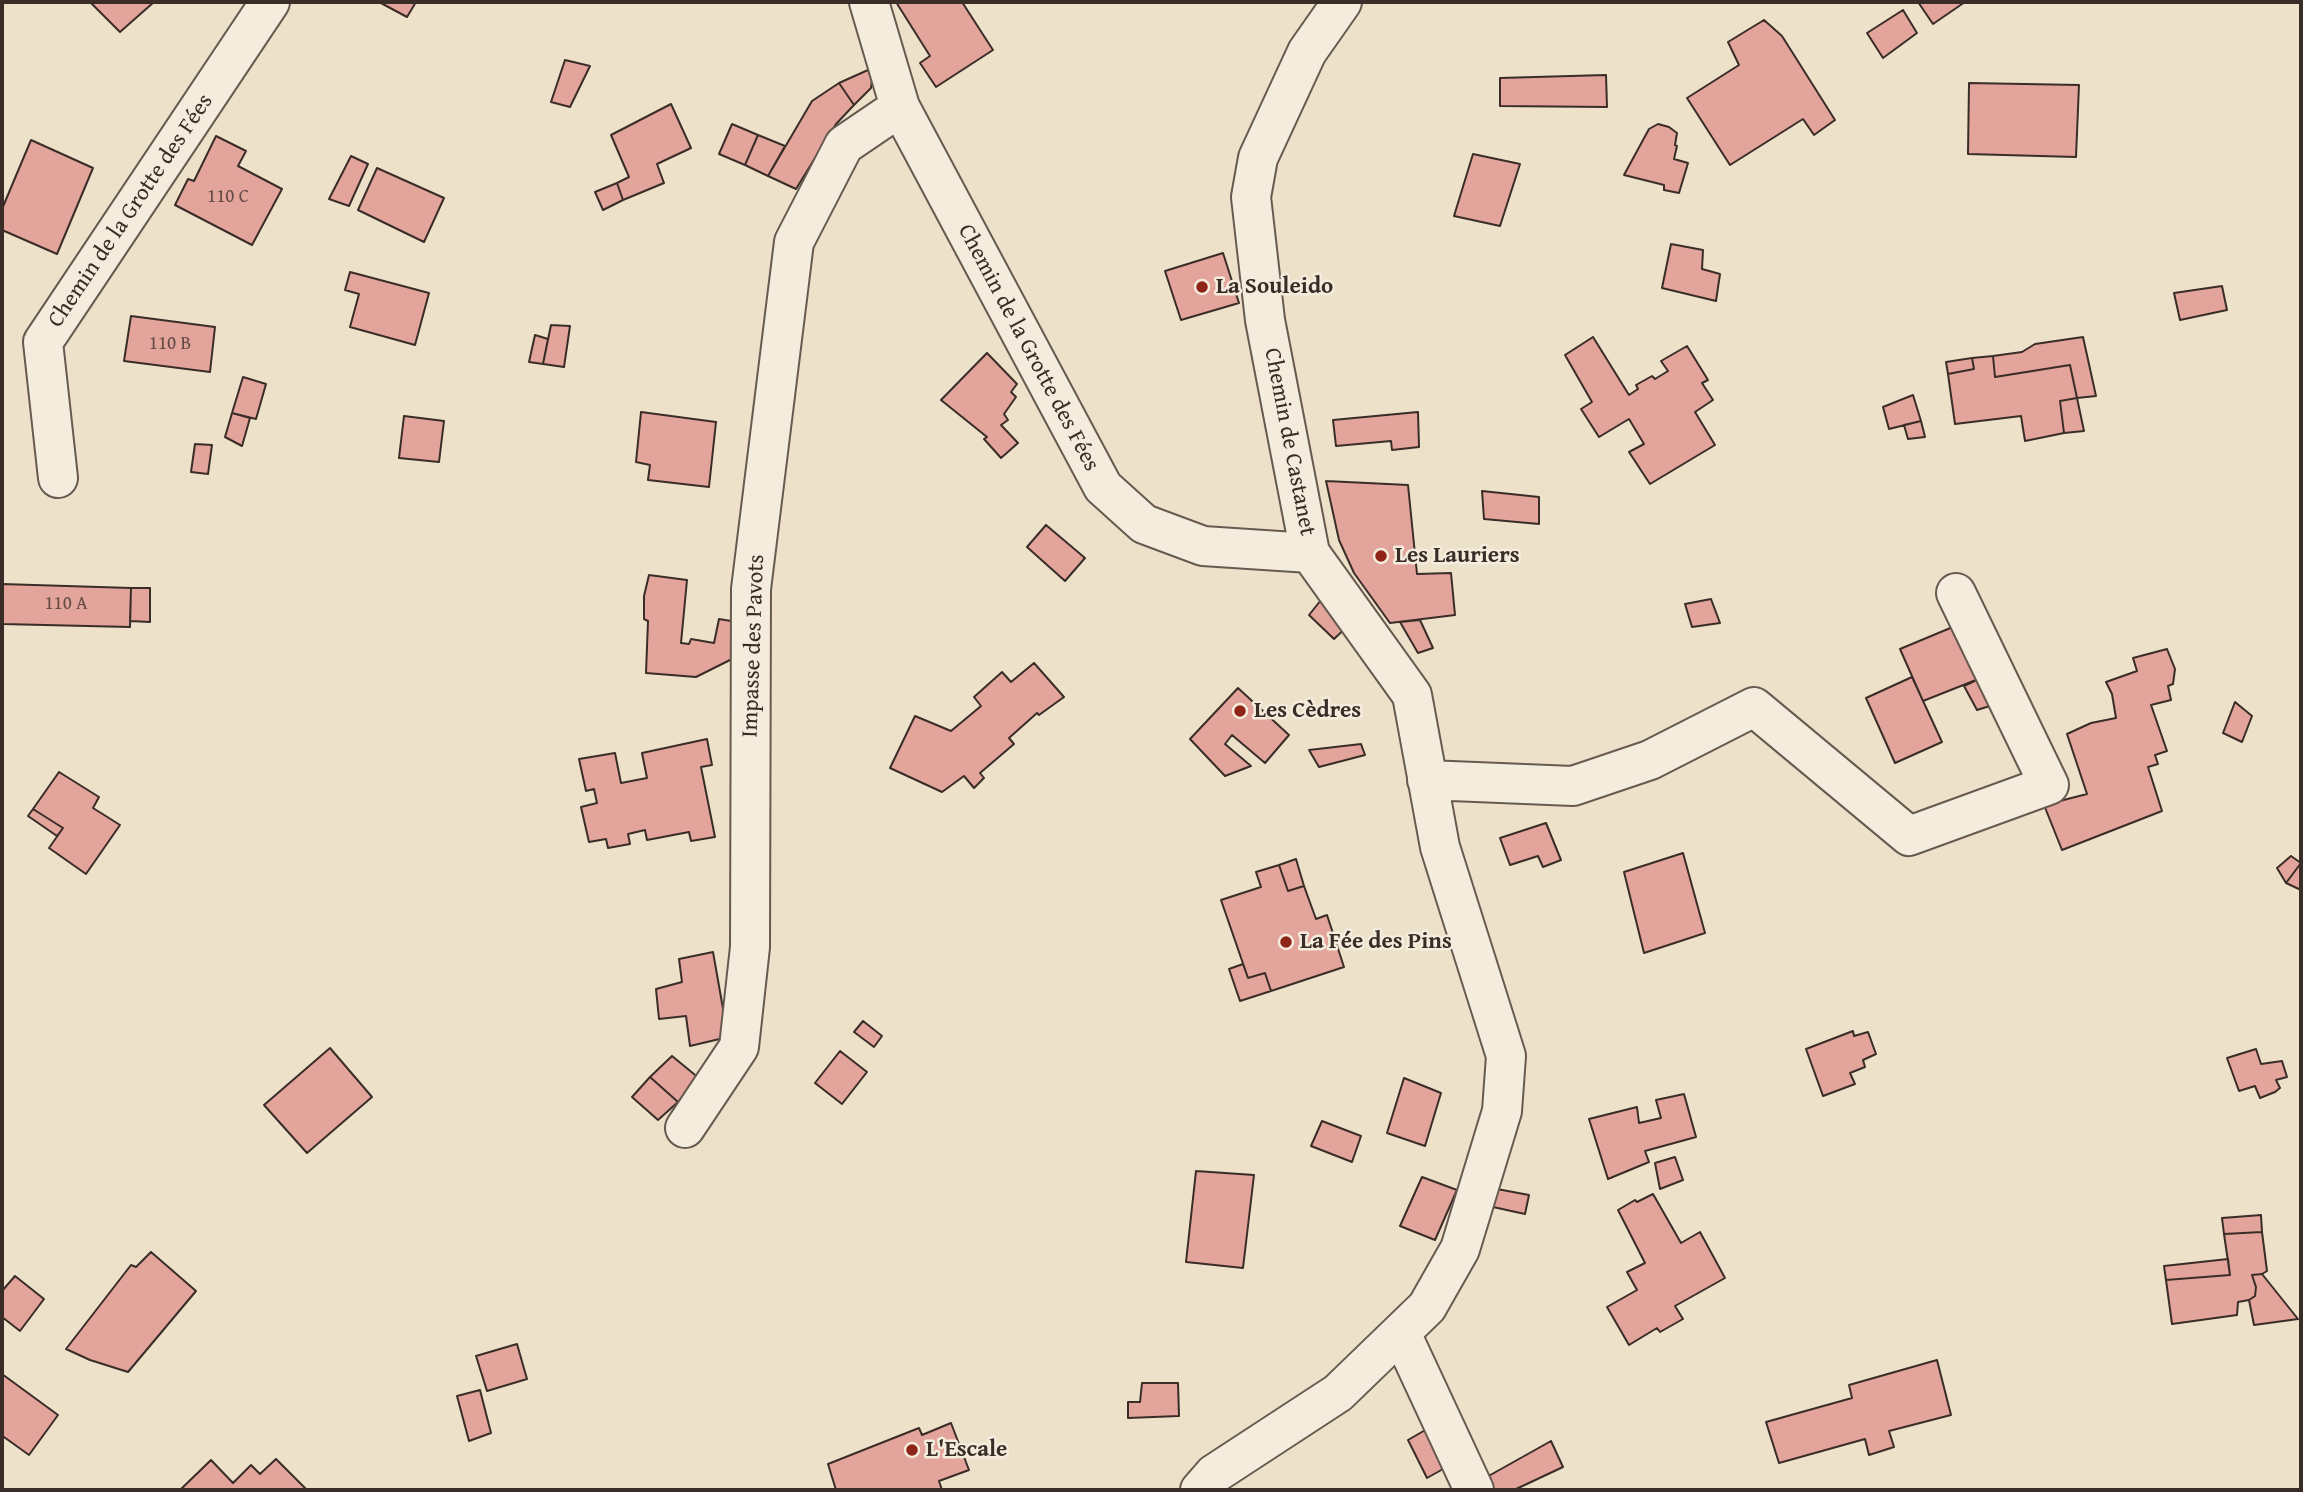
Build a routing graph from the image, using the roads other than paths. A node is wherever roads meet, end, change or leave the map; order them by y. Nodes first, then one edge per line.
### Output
1 (270, 2) edge
2 (869, 2) edge
3 (1342, 2) edge
4 (900, 107) junction
5 (58, 478) dead end
6 (1310, 553) junction
7 (1956, 593) dead end
8 (1427, 780) junction
9 (685, 1128) dead end
10 (1401, 1333) junction
11 (1200, 1490) edge
12 (1474, 1490) edge

1 - 5 street, Chemin de la Grotte des Fées
2 - 4 street, Chemin de la Grotte des Fées
3 - 6 street, Chemin de Castanet
4 - 6 street, Chemin de la Grotte des Fées
4 - 9 street, Impasse des Pavots
6 - 8 street, Chemin de Castanet
7 - 8 street
8 - 10 street, Chemin de Castanet
10 - 11 street, Chemin de Castanet
10 - 12 street

